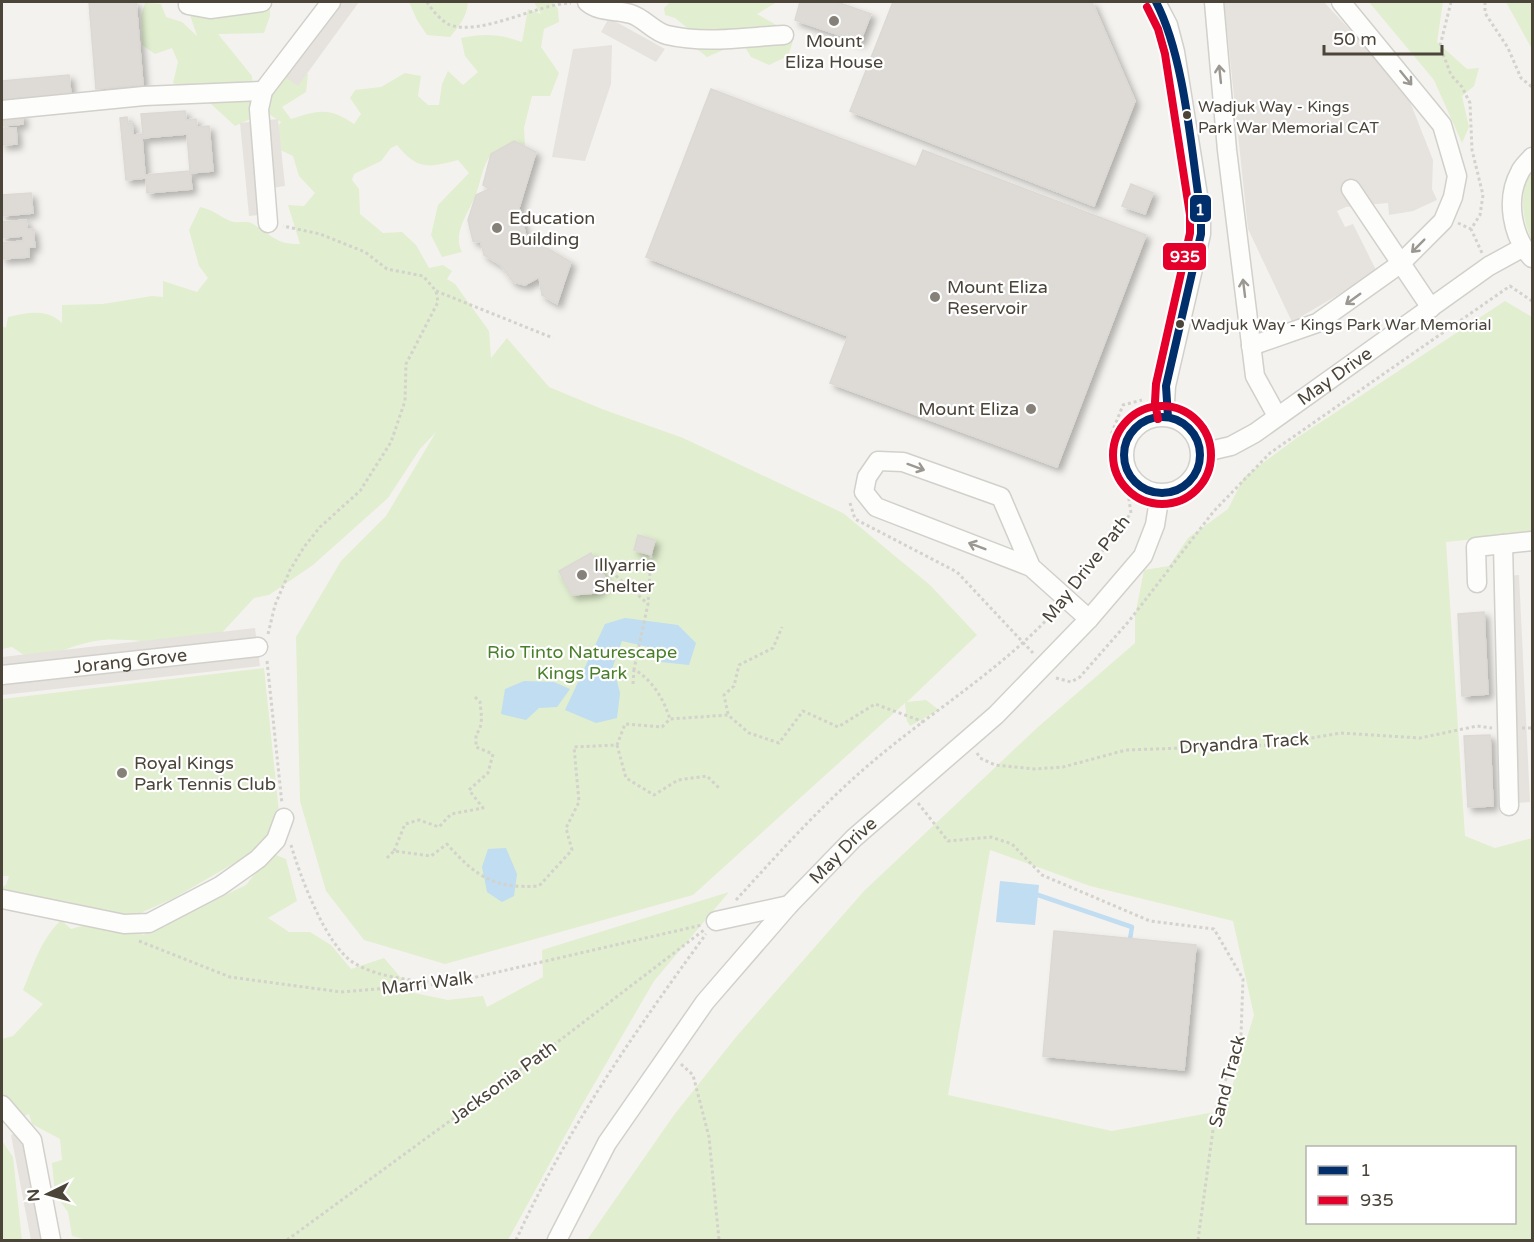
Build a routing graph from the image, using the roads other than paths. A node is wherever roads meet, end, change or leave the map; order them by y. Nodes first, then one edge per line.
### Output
1 (262, 2) edge
2 (331, 2) edge
3 (588, 2) edge
4 (1156, 2) edge
5 (1214, 2) edge
6 (1341, 2) edge
7 (188, 5) dead end
8 (784, 35) dead end
9 (262, 91) junction
10 (2, 110) edge
11 (1533, 157) edge
12 (1351, 189) dead end
13 (268, 223) road end
14 (1528, 253) edge
15 (1400, 264) junction
16 (1431, 308) junction
17 (1251, 346) junction
18 (1277, 416) junction
19 (1168, 417) junction
20 (1201, 453) junction
21 (1160, 494) junction
22 (1533, 541) edge
23 (1503, 544) junction
24 (1031, 567) junction
25 (1478, 583) dead end
26 (1089, 619) junction
27 (264, 646) road end
28 (2, 675) edge
29 (1509, 806) dead end
30 (284, 818) road end
31 (2, 899) edge
32 (789, 905) junction
33 (716, 921) road end
34 (2, 1105) edge
35 (51, 1240) edge
36 (557, 1240) edge

1 - 7 street
2 - 9 street
3 - 8 street
4 - 19 street
17 -> 5 street
6 -> 15 street
9 - 10 street
9 - 13 street
11 - 14 street
12 - 15 street
14 - 16 street, May Drive
15 - 16 street
15 -> 17 street
16 - 18 street, May Drive
17 - 18 street
18 - 20 street, May Drive
19 - 20 street
19 - 21 street
20 - 21 street
21 - 26 street, May Drive
22 - 23 street
23 - 25 street
23 - 29 street
24 -> 24 street
24 - 26 street
26 - 32 street, May Drive
27 - 28 street, Jorang Grove
30 - 31 street
32 - 33 street
32 - 36 street, May Drive
34 - 35 street

